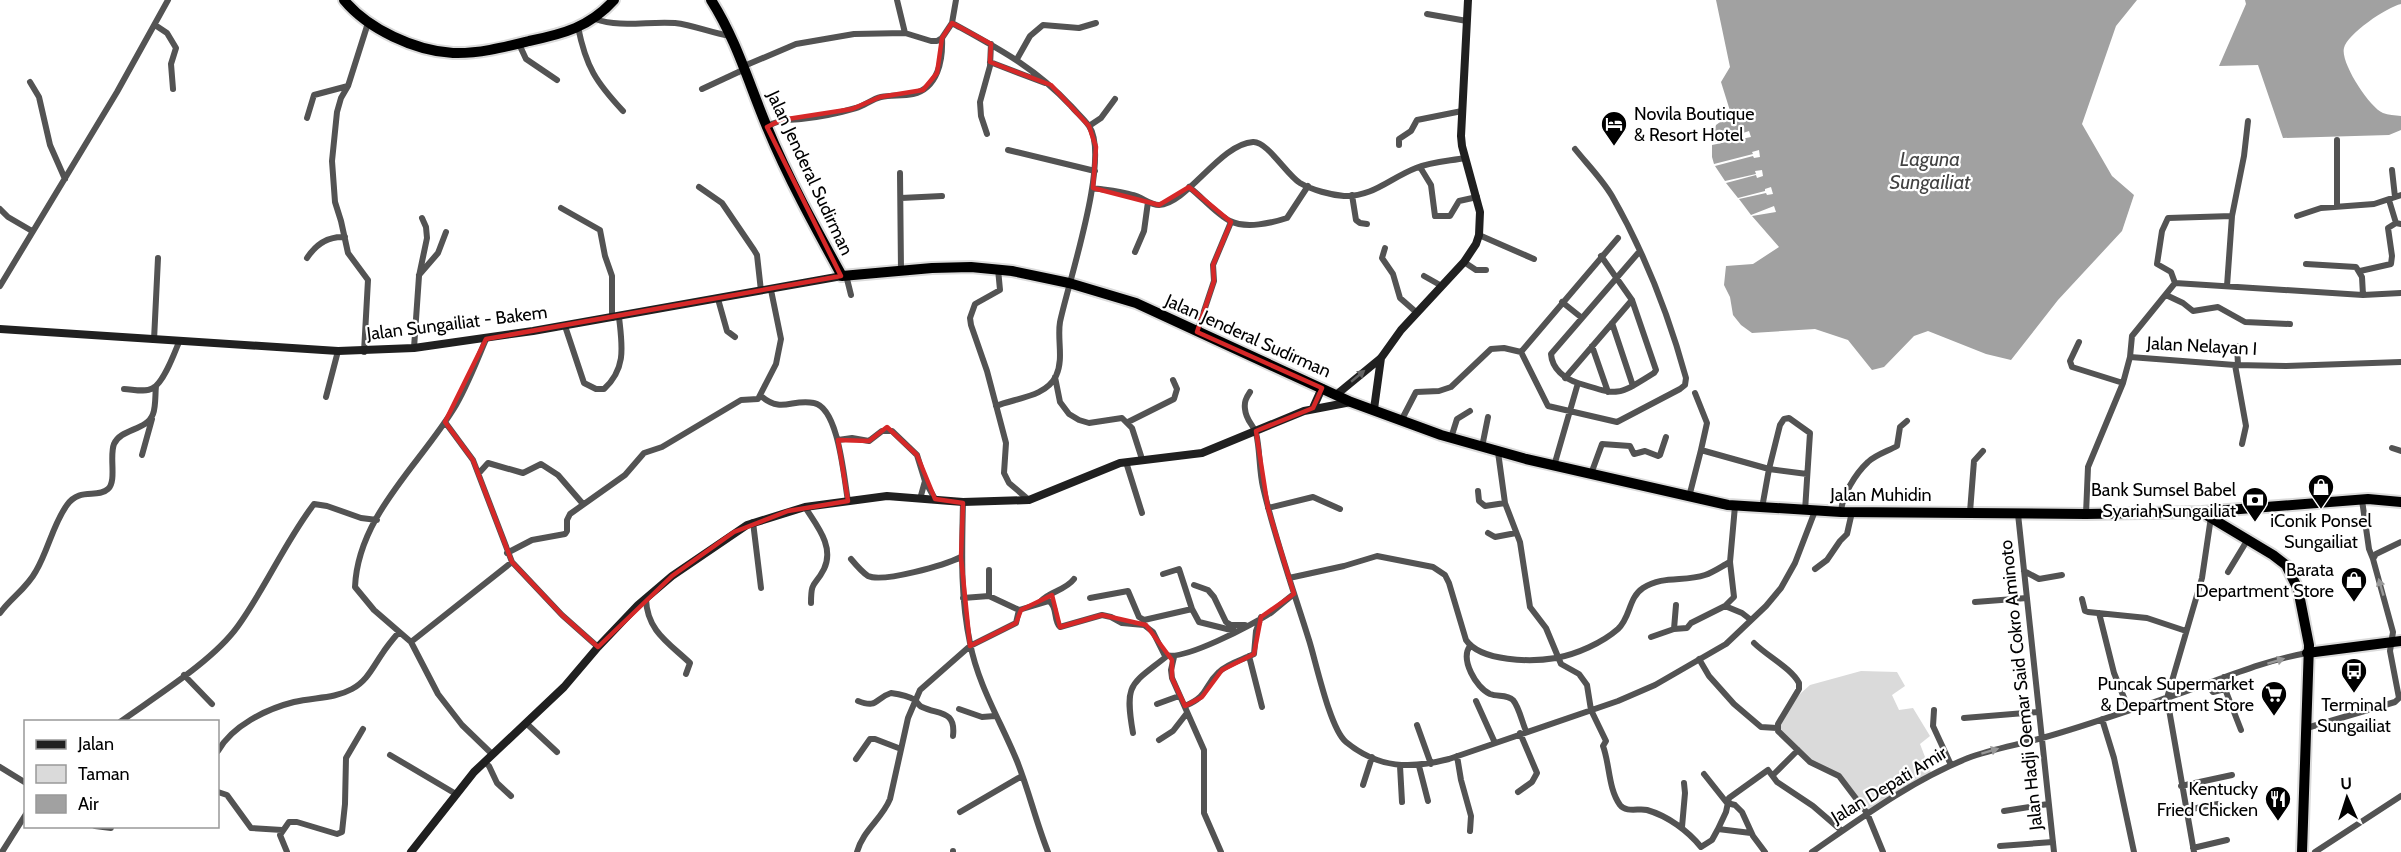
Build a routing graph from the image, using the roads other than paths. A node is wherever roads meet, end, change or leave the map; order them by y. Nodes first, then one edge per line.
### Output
1 (168, 0) edge
2 (344, 0) edge
3 (614, 0) edge
4 (711, 0) edge
5 (897, 0) edge
6 (957, 0) edge
7 (1468, 0) edge
8 (1428, 14) dead end
9 (595, 19) junction
10 (1467, 21) junction
11 (368, 23) junction
12 (952, 23) junction
13 (1096, 23) dead end
14 (155, 25) junction
15 (578, 27) junction
16 (905, 33) junction
17 (730, 36) junction
18 (942, 38) junction
19 (519, 44) junction
20 (991, 44) junction
21 (1017, 59) junction
22 (990, 62) junction
23 (744, 67) junction
24 (557, 80) dead end
25 (30, 82) dead end
26 (1051, 85) junction
27 (348, 86) junction
28 (173, 89) dead end
29 (702, 89) dead end
30 (1115, 99) dead end
31 (623, 111) dead end
32 (1462, 111) junction
33 (307, 118) dead end
34 (2248, 121) dead end
35 (1089, 126) junction
36 (767, 127) junction
37 (987, 134) dead end
38 (2337, 140) dead end
39 (1399, 145) dead end
40 (1575, 149) dead end
41 (1008, 150) dead end
42 (1465, 158) junction
43 (1420, 166) junction
44 (2392, 170) dead end
45 (1095, 171) junction
46 (900, 173) dead end
47 (64, 180) junction
48 (1308, 186) junction
49 (699, 187) dead end
50 (1189, 187) junction
51 (1093, 188) junction
52 (1352, 195) junction
53 (942, 196) dead end
54 (1477, 197) junction
55 (2395, 197) edge
56 (901, 198) junction
57 (1148, 202) junction
58 (2337, 205) junction
59 (561, 208) dead end
60 (0, 209) edge
61 (2232, 216) junction
62 (2297, 216) dead end
63 (422, 218) dead end
64 (1231, 222) junction
65 (1367, 224) dead end
66 (2398, 224) edge
67 (32, 231) junction
68 (446, 232) dead end
69 (1479, 235) junction
70 (345, 237) junction
71 (1618, 238) dead end
72 (1385, 248) dead end
73 (1135, 252) dead end
74 (1639, 252) junction
75 (1600, 256) junction
76 (158, 258) dead end
77 (307, 258) dead end
78 (1534, 259) dead end
79 (1464, 262) junction
80 (2306, 264) dead end
81 (998, 269) junction
82 (1486, 270) dead end
83 (901, 271) junction
84 (2360, 272) junction
85 (419, 276) junction
86 (844, 276) junction
87 (1424, 276) dead end
88 (1617, 278) junction
89 (1069, 283) junction
90 (2175, 283) junction
91 (1440, 285) junction
92 (0, 286) edge
93 (2227, 286) junction
94 (771, 290) junction
95 (761, 291) junction
96 (2401, 293) edge
97 (2166, 295) junction
98 (2363, 295) junction
99 (851, 296) dead end
100 (718, 299) junction
101 (1632, 300) junction
102 (1562, 302) junction
103 (1416, 312) junction
104 (616, 317) junction
105 (1582, 318) junction
106 (1612, 323) junction
107 (2290, 324) dead end
108 (565, 326) junction
109 (0, 329) edge
110 (1197, 332) junction
111 (735, 337) dead end
112 (486, 339) junction
113 (154, 340) junction
114 (179, 342) junction
115 (2079, 342) dead end
116 (1592, 346) junction
117 (2237, 346) dead end
118 (414, 348) junction
119 (338, 351) junction
120 (364, 352) junction
121 (1521, 352) junction
122 (2130, 357) junction
123 (1381, 358) junction
124 (2401, 362) edge
125 (2236, 365) junction
126 (1055, 377) junction
127 (1565, 378) junction
128 (1173, 380) dead end
129 (2123, 382) junction
130 (1578, 383) junction
131 (156, 386) junction
132 (1633, 386) junction
133 (1322, 388) junction
134 (124, 389) dead end
135 (1250, 392) dead end
136 (1608, 392) junction
137 (1695, 393) dead end
138 (1336, 395) junction
139 (761, 396) junction
140 (326, 397) dead end
141 (1352, 402) junction
142 (996, 406) junction
143 (1313, 408) junction
144 (1374, 410) junction
145 (1470, 411) dead end
146 (1570, 412) junction
147 (153, 415) junction
148 (1488, 417) dead end
149 (1401, 421) junction
150 (1907, 421) dead end
151 (445, 422) junction
152 (1128, 422) junction
153 (1256, 431) junction
154 (1665, 437) dead end
155 (1451, 438) junction
156 (837, 440) junction
157 (2242, 444) dead end
158 (1482, 447) junction
159 (2392, 448) dead end
160 (1701, 450) junction
161 (1983, 451) dead end
162 (2401, 451) edge
163 (1498, 452) junction
164 (142, 455) dead end
165 (1142, 459) junction
166 (1126, 462) junction
167 (1554, 466) junction
168 (1769, 469) junction
169 (479, 473) junction
170 (1591, 474) junction
171 (1808, 474) junction
172 (926, 481) junction
173 (1478, 491) dead end
174 (1689, 498) junction
175 (920, 499) junction
176 (935, 499) junction
177 (1029, 500) junction
178 (2362, 500) junction
179 (848, 501) junction
180 (963, 502) junction
181 (2401, 502) edge
182 (1505, 503) junction
183 (584, 504) junction
184 (1735, 506) junction
185 (805, 507) junction
186 (1268, 508) junction
187 (1762, 508) junction
188 (1340, 509) dead end
189 (2237, 510) junction
190 (1813, 512) junction
191 (1844, 512) junction
192 (1970, 512) junction
193 (1142, 513) dead end
194 (2018, 514) junction
195 (2086, 514) junction
196 (2206, 514) junction
197 (377, 520) junction
198 (753, 522) junction
199 (2235, 530) junction
200 (1488, 533) dead end
201 (1516, 533) junction
202 (2248, 538) junction
203 (2401, 542) edge
204 (507, 553) junction
205 (961, 557) junction
206 (851, 559) dead end
207 (2373, 559) junction
208 (512, 562) junction
209 (1730, 562) junction
210 (1815, 569) dead end
211 (989, 570) dead end
212 (2024, 571) junction
213 (2228, 572) dead end
214 (1163, 574) dead end
215 (1288, 574) junction
216 (2062, 575) dead end
217 (1074, 579) dead end
218 (1194, 585) dead end
219 (761, 588) dead end
220 (1294, 594) junction
221 (989, 596) junction
222 (963, 598) junction
223 (1090, 598) dead end
224 (2027, 598) junction
225 (646, 599) junction
226 (2082, 599) dead end
227 (1975, 602) dead end
228 (811, 603) dead end
229 (1039, 603) junction
230 (1676, 605) dead end
231 (1725, 606) junction
232 (1192, 609) junction
233 (1019, 610) junction
234 (0, 613) edge
235 (2099, 613) junction
236 (1261, 617) junction
237 (1751, 620) junction
238 (1246, 625) junction
239 (1674, 629) junction
240 (2186, 630) junction
241 (1235, 631) junction
242 (399, 632) junction
243 (1651, 637) dead end
244 (411, 642) junction
245 (2396, 642) edge
246 (1754, 644) dead end
247 (970, 646) junction
248 (1470, 646) junction
249 (598, 647) junction
250 (2309, 650) junction
251 (1556, 653) junction
252 (1170, 656) junction
253 (1249, 657) junction
254 (1699, 659) junction
255 (686, 674) dead end
256 (184, 675) junction
257 (2224, 676) junction
258 (2206, 684) junction
259 (2225, 688) junction
260 (2401, 695) edge
261 (1179, 696) junction
262 (2167, 698) junction
263 (914, 700) junction
264 (1476, 701) dead end
265 (858, 702) dead end
266 (212, 704) dead end
267 (1157, 704) dead end
268 (1262, 707) dead end
269 (959, 709) dead end
270 (1186, 709) junction
271 (1591, 710) junction
272 (1934, 710) dead end
273 (2129, 710) junction
274 (2038, 712) junction
275 (995, 716) junction
276 (1965, 718) dead end
277 (2102, 719) junction
278 (123, 720) edge
279 (526, 723) junction
280 (1417, 725) dead end
281 (2310, 727) junction
282 (1777, 728) junction
283 (363, 729) dead end
284 (2241, 730) dead end
285 (1523, 732) junction
286 (1133, 733) dead end
287 (953, 736) dead end
288 (2041, 738) junction
289 (1159, 740) dead end
290 (1495, 743) junction
291 (901, 749) junction
292 (219, 750) edge
293 (1798, 750) junction
294 (557, 752) dead end
295 (492, 754) junction
296 (390, 755) dead end
297 (1457, 756) junction
298 (1372, 757) junction
299 (856, 759) dead end
300 (484, 762) junction
301 (1431, 764) junction
302 (1951, 765) junction
303 (1400, 766) junction
304 (1419, 766) junction
305 (0, 767) edge
306 (1704, 774) dead end
307 (1773, 775) junction
308 (2232, 775) dead end
309 (1022, 776) junction
310 (24, 782) edge
311 (1684, 783) dead end
312 (1363, 785) dead end
313 (2181, 786) junction
314 (219, 792) edge
315 (1518, 792) dead end
316 (456, 794) junction
317 (511, 796) dead end
318 (2401, 796) edge
319 (1428, 801) dead end
320 (1402, 802) dead end
321 (1727, 802) junction
322 (2048, 804) junction
323 (2218, 804) dead end
324 (2186, 810) junction
325 (2004, 811) dead end
326 (960, 812) dead end
327 (1867, 813) junction
328 (24, 817) edge
329 (1682, 827) junction
330 (1718, 829) junction
331 (282, 830) junction
332 (1470, 831) dead end
333 (1842, 831) junction
334 (1751, 833) junction
335 (0, 838) edge
336 (2227, 840) dead end
337 (2053, 842) junction
338 (7, 843) junction
339 (1821, 845) junction
340 (2000, 846) dead end
341 (1703, 850) edge
342 (2194, 850) edge
343 (2, 852) edge
344 (287, 852) edge
345 (411, 852) edge
346 (857, 852) edge
347 (1048, 852) edge
348 (1221, 852) edge
349 (1765, 852) edge
350 (1812, 852) edge
351 (1825, 852) edge
352 (1883, 852) edge
353 (2054, 852) edge
354 (2134, 852) edge
355 (2302, 852) edge
356 (2308, 852) edge
357 (2315, 852) edge

1 - 14 street
2 - 11 highway
3 - 9 highway
4 - 17 highway, Jalan Jenderal Sudirman
5 - 16 street
6 - 12 street
7 - 10 street
8 - 10 street
9 - 15 highway
9 - 17 street
10 - 32 street
11 - 19 highway
11 - 27 street
12 - 18 street
12 - 20 street
13 - 21 street
14 - 28 street
14 - 47 street
15 - 19 highway
15 - 31 street
16 - 18 street
16 - 23 street
17 - 23 highway, Jalan Jenderal Sudirman
18 - 36 street
19 - 24 street
20 - 21 street
20 - 22 street
21 - 26 street
22 - 26 street
22 - 37 street
23 - 29 street
23 - 36 highway, Jalan Jenderal Sudirman
25 - 47 street
26 - 35 street
27 - 33 street
27 - 70 street
30 - 35 street
32 - 39 street
32 - 42 street
34 - 61 street
35 - 45 street
36 - 86 highway, Jalan Jenderal Sudirman
38 - 58 street
40 - 74 street
41 - 45 street
42 - 43 street
42 - 54 street
43 - 52 street
43 - 54 street
44 - 55 street
45 - 51 street
46 - 56 street
47 - 67 street
48 - 50 street
48 - 52 street
48 - 64 street
49 - 95 street
50 - 57 street
50 - 64 street
51 - 57 street
51 - 89 street
52 - 65 street
53 - 56 street
54 - 69 street
55 - 58 street
55 - 66 street
56 - 83 street
57 - 73 street
58 - 62 street
59 - 104 street
60 - 67 street
61 - 90 street
61 - 93 street
63 - 85 street
64 - 110 street
66 - 84 street
67 - 92 street
68 - 85 street
69 - 78 street
69 - 79 street
70 - 77 street
70 - 120 street
71 - 75 street
72 - 103 street
74 - 88 street
74 - 146 street
75 - 88 street
75 - 102 street
76 - 113 street
79 - 82 street
79 - 91 street
80 - 84 street
81 - 83 highway, Jalan Jenderal Sudirman
81 - 89 highway, Jalan Jenderal Sudirman
81 - 142 street
83 - 86 highway, Jalan Jenderal Sudirman
84 - 98 street
85 - 118 street
86 - 94 street, Jalan Sungailiat - Bakem
86 - 99 street
87 - 91 street
88 - 101 street
88 - 105 street
89 - 110 highway, Jalan Jenderal Sudirman
89 - 126 street
90 - 93 street
90 - 97 street
91 - 103 street
93 - 98 street
94 - 95 street, Jalan Sungailiat - Bakem
94 - 139 street
95 - 100 street, Jalan Sungailiat - Bakem
96 - 98 street
97 - 107 street
97 - 122 street
100 - 104 street, Jalan Sungailiat - Bakem
100 - 111 street
101 - 106 street
101 - 132 street
102 - 105 street
102 - 121 street
103 - 123 street
104 - 108 street, Jalan Sungailiat - Bakem
104 - 108 street
105 - 127 street
106 - 116 street
106 - 132 street
108 - 112 street, Jalan Sungailiat - Bakem
109 - 113 street, Jalan Sungailiat - Bakem
110 - 133 highway, Jalan Jenderal Sudirman
112 - 118 street, Jalan Sungailiat - Bakem
112 - 151 street
113 - 114 street, Jalan Sungailiat - Bakem
114 - 119 street, Jalan Sungailiat - Bakem
114 - 131 street
115 - 129 street
116 - 127 street
116 - 136 street
117 - 125 street
118 - 120 street, Jalan Sungailiat - Bakem
119 - 120 street, Jalan Sungailiat - Bakem
119 - 140 street
121 - 146 street
121 - 149 street
122 - 125 street, Jalan Nelayan I
122 - 129 street, Jalan Nelayan I
138 -> 123 street
123 - 144 street
124 - 125 street, Jalan Nelayan I
125 - 157 street
126 - 142 street
126 - 152 street
127 - 130 street
128 - 152 street
129 - 195 street, Jalan Nelayan I
130 - 136 street
130 - 146 street
131 - 134 street
131 - 147 street
132 - 136 street
133 - 138 highway, Jalan Jenderal Sudirman
133 - 143 street
135 - 153 street
137 - 160 street
138 - 141 highway, Jalan Jenderal Sudirman
139 - 156 street
139 - 183 street
141 - 143 street
141 - 144 highway, Jalan Jenderal Sudirman
142 - 177 street
143 - 153 street
144 - 149 highway, Jalan Muhidin
145 - 155 street
146 - 167 street
147 - 164 street
147 - 234 street
148 - 158 street
149 - 155 highway, Jalan Muhidin
150 - 191 street
151 - 169 street
151 - 197 street
152 - 165 street
153 - 165 street
153 - 186 street
154 - 170 street
155 - 158 highway, Jalan Muhidin
156 - 172 street
156 - 179 street
158 - 163 highway, Jalan Muhidin
159 - 162 street
160 - 168 street
160 - 174 street
161 - 192 street
163 - 167 highway, Jalan Muhidin
163 - 182 street
165 - 166 street
166 - 177 street
166 - 193 street
167 - 170 highway, Jalan Muhidin
168 - 171 street
168 - 171 street
168 - 187 street
169 - 183 street
169 - 204 street
170 - 174 highway, Jalan Muhidin
171 - 190 street
172 - 175 street
172 - 176 street
173 - 182 street
174 - 184 highway, Jalan Muhidin
175 - 176 street
175 - 179 street
176 - 180 street
177 - 180 street
178 - 181 highway, Jalan Muhidin
178 - 189 highway, Jalan Muhidin
178 - 207 street
179 - 185 street
180 - 205 street
182 - 201 street
183 - 204 street
184 - 187 highway, Jalan Muhidin
184 - 209 street
185 - 198 street
185 - 228 street
186 - 188 street
186 - 215 street
187 - 190 highway, Jalan Muhidin
189 - 196 highway, Jalan Muhidin
189 - 199 highway
190 - 191 highway, Jalan Muhidin
190 - 237 street
191 - 192 highway, Jalan Muhidin
191 - 210 street
192 - 194 highway, Jalan Muhidin
194 - 195 highway, Jalan Muhidin
194 - 212 street, Jalan Hadji Oemar Said Cokro Aminoto
195 - 196 highway, Jalan Muhidin
196 - 199 highway
196 - 240 street
197 - 242 street
197 - 256 street
198 - 219 street
198 - 225 street
199 - 202 highway
200 - 201 street
201 - 251 street
202 - 213 street
202 - 250 highway
203 - 207 street
204 - 208 street
205 - 206 street
205 - 222 street
245 -> 207 street
208 - 244 street
208 - 249 street
209 - 231 street
209 - 251 street
211 - 221 street
212 - 216 street
212 - 224 street, Jalan Hadji Oemar Said Cokro Aminoto
214 - 232 street
215 - 220 street
215 - 248 street
217 - 229 street
218 - 238 street
220 - 236 street
220 - 298 street
221 - 222 street
221 - 233 street
222 - 247 street
223 - 232 street
224 - 227 street
224 - 274 street, Jalan Hadji Oemar Said Cokro Aminoto
225 - 249 street
225 - 255 street
226 - 235 street
229 - 233 street
229 - 252 street
230 - 239 street
231 - 237 street
231 - 239 street
232 - 241 street
233 - 247 street
235 - 240 street
235 - 273 street
236 - 238 street
236 - 253 street
237 - 254 street
238 - 241 street
239 - 243 street
240 - 262 street
241 - 252 street
242 - 244 street
242 - 292 street
244 - 295 street
245 - 250 highway, Jalan Depati Amir
245 - 260 street
246 - 282 street
247 - 263 street
247 - 275 street
248 - 251 street
248 - 285 street
249 - 279 street
257 -> 250 street, Jalan Depati Amir
250 - 281 highway
250 - 355 highway
251 - 271 street
252 - 261 street
252 - 286 street
253 - 268 street
253 - 270 street
254 - 271 street
254 - 282 street
256 - 266 street
256 - 278 street
257 - 258 street, Jalan Depati Amir
257 - 259 street
258 - 259 street
258 - 262 street, Jalan Depati Amir
259 - 284 street
260 - 281 street
261 - 267 street
261 - 270 street
262 - 273 street, Jalan Depati Amir
262 - 313 street
263 - 265 street
263 - 287 street
263 - 291 street
264 - 290 street
269 - 275 street
270 - 289 street
270 - 348 street
271 - 285 street
271 - 329 street
272 - 302 street
273 - 277 street, Jalan Depati Amir
274 - 276 street
274 - 288 street, Jalan Hadji Oemar Said Cokro Aminoto
275 - 309 street
277 - 288 street, Jalan Depati Amir
277 - 354 street
279 - 294 street
279 - 295 street
280 - 301 street
281 - 356 highway
282 - 293 street
283 - 331 street
285 - 290 street
285 - 315 street
302 -> 288 street, Jalan Depati Amir
288 - 322 street, Jalan Hadji Oemar Said Cokro Aminoto
290 - 297 street
291 - 299 street
291 - 346 street
293 - 307 street
293 - 327 street
295 - 300 street
296 - 316 street
297 - 301 street
297 - 332 street
298 - 303 street
298 - 312 street
300 - 316 street
300 - 317 street
301 - 304 street
302 - 327 street, Jalan Depati Amir
303 - 304 street
303 - 320 street
304 - 319 street
305 - 310 street
306 - 321 street
307 - 321 street
307 - 333 street
308 - 313 street
309 - 326 street
309 - 347 street
311 - 329 street
313 - 324 street
314 - 331 street
316 - 345 street
318 - 357 street
321 - 330 street
321 - 334 street
322 - 325 street
322 - 337 street, Jalan Hadji Oemar Said Cokro Aminoto
323 - 324 street
324 - 342 street
327 - 333 street, Jalan Depati Amir
327 - 352 street
328 - 338 street
329 - 341 street
330 - 334 street
330 - 341 street
331 - 344 street
333 - 339 street, Jalan Depati Amir
334 - 349 street
335 - 338 street
336 - 342 street
337 - 340 street
337 - 353 street, Jalan Hadji Oemar Said Cokro Aminoto
338 - 343 street
339 - 350 street, Jalan Depati Amir
339 - 351 street

